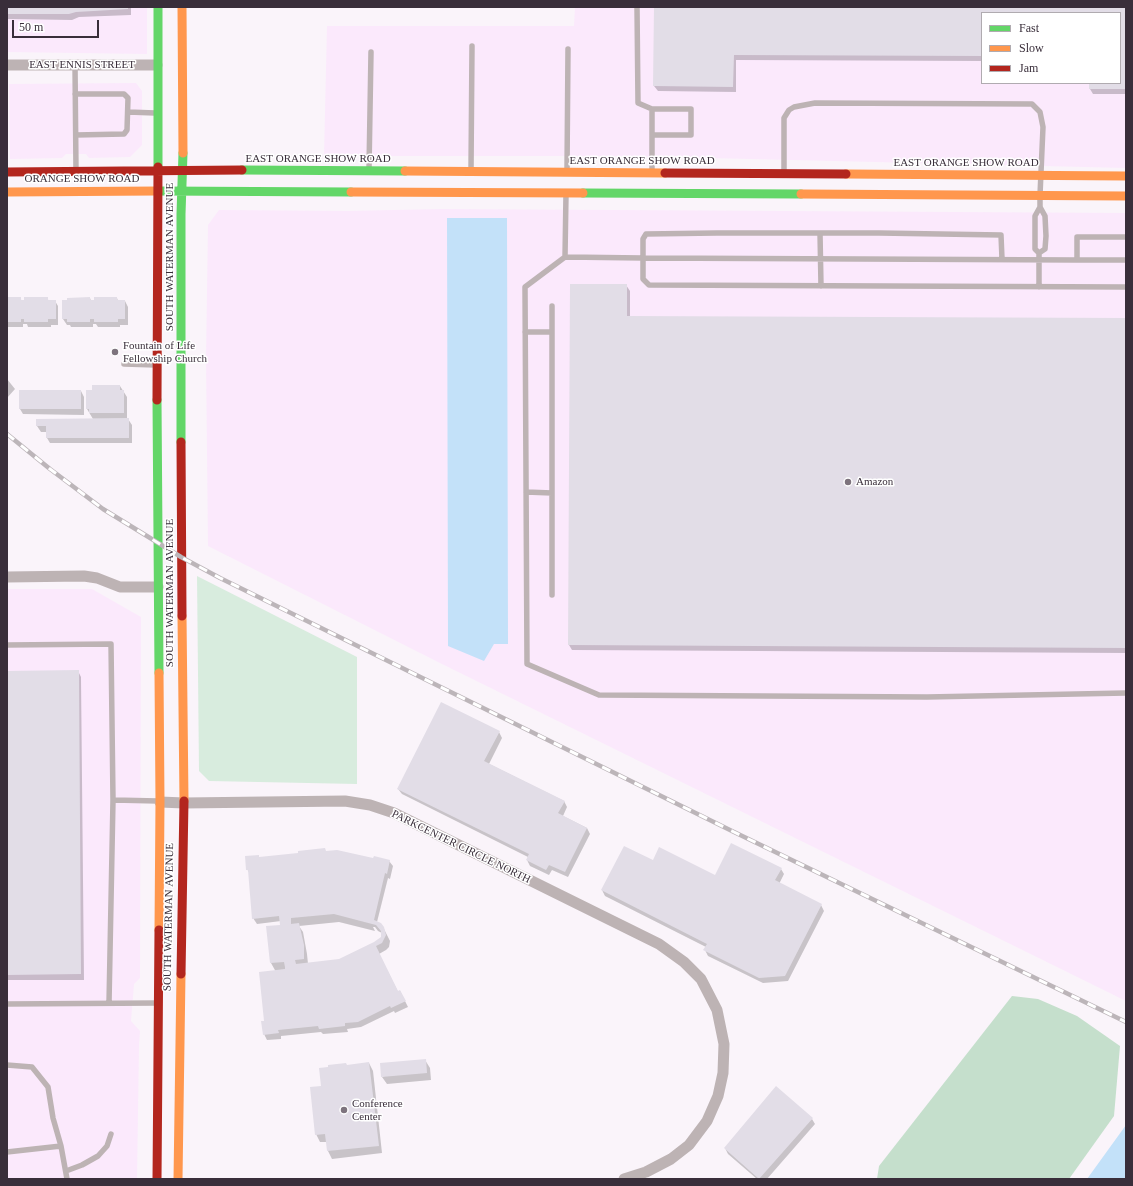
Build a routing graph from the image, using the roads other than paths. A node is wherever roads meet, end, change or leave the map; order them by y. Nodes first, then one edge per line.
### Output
1 (158, 7) edge
2 (182, 7) edge
3 (637, 7) edge
4 (472, 46) dead end
5 (568, 49) dead end
6 (371, 52) dead end
7 (7, 65) edge
8 (75, 65) junction
9 (157, 65) junction
10 (75, 94) junction
11 (652, 109) junction
12 (128, 112) junction
13 (157, 112) junction
14 (76, 135) junction
15 (652, 135) junction
16 (182, 170) junction
17 (368, 171) junction
18 (7, 172) edge
19 (76, 172) junction
20 (157, 172) junction
21 (471, 172) junction
22 (652, 173) junction
23 (784, 174) junction
24 (1040, 175) junction
25 (1126, 176) edge
26 (566, 183) junction
27 (157, 191) junction
28 (7, 192) edge
29 (182, 192) junction
30 (1040, 195) junction
31 (1126, 196) edge
32 (1040, 207) junction
33 (820, 233) junction
34 (1126, 237) edge
35 (1038, 254) junction
36 (565, 257) junction
37 (643, 258) junction
38 (820, 258) junction
39 (1002, 259) junction
40 (1077, 260) junction
41 (1126, 260) edge
42 (821, 286) junction
43 (1039, 287) junction
44 (1126, 287) edge
45 (552, 306) dead end
46 (525, 332) junction
47 (552, 332) junction
48 (124, 364) dead end
49 (158, 365) junction
50 (526, 492) junction
51 (552, 493) junction
52 (7, 577) edge
53 (158, 587) junction
54 (552, 595) dead end
55 (7, 645) edge
56 (1126, 693) edge
57 (113, 800) junction
58 (160, 802) junction
59 (184, 803) junction
60 (159, 1002) junction
61 (109, 1003) junction
62 (7, 1004) edge
63 (7, 1066) edge
64 (111, 1134) dead end
65 (61, 1146) junction
66 (7, 1152) edge
67 (66, 1170) junction
68 (67, 1179) edge
69 (157, 1179) edge
70 (178, 1179) edge
71 (624, 1179) edge

1 - 9 main road, SOUTH WATERMAN AVENUE
2 - 16 main road, SOUTH WATERMAN AVENUE
3 - 11 lane
4 - 21 lane
5 - 26 lane
6 - 17 lane
7 - 8 street, EAST ENNIS STREET
8 - 9 street, EAST ENNIS STREET
8 - 10 lane
9 - 13 main road, SOUTH WATERMAN AVENUE
10 - 12 lane
10 - 14 lane
11 - 15 lane
11 - 15 lane
12 - 13 lane
12 - 14 lane
13 - 20 main road, SOUTH WATERMAN AVENUE
14 - 19 lane
15 - 22 lane
16 - 17 main road, EAST ORANGE SHOW ROAD
16 - 20 main road, EAST ORANGE SHOW ROAD
16 - 29 main road, SOUTH WATERMAN AVENUE
17 - 21 main road, EAST ORANGE SHOW ROAD
18 - 19 main road, ORANGE SHOW ROAD
19 - 20 main road, ORANGE SHOW ROAD
20 - 27 main road, SOUTH WATERMAN AVENUE
21 - 26 main road, EAST ORANGE SHOW ROAD
22 - 23 main road, EAST ORANGE SHOW ROAD
22 - 26 main road, EAST ORANGE SHOW ROAD
23 - 24 main road, EAST ORANGE SHOW ROAD
23 - 24 lane
24 - 25 main road, EAST ORANGE SHOW ROAD
24 - 30 lane
26 - 29 main road, EAST ORANGE SHOW ROAD
26 - 30 main road, EAST ORANGE SHOW ROAD
26 - 36 lane
27 - 28 main road, ORANGE SHOW ROAD
27 - 29 main road, EAST ORANGE SHOW ROAD
27 - 49 main road, SOUTH WATERMAN AVENUE
29 - 59 main road, SOUTH WATERMAN AVENUE
30 - 31 main road, EAST ORANGE SHOW ROAD
30 - 32 lane
32 - 35 lane
32 - 35 lane
33 - 37 lane
33 - 38 lane
33 - 39 lane
34 - 40 lane
35 - 39 lane
35 - 40 lane
35 - 43 lane
36 - 37 lane
36 - 46 lane
37 - 38 lane
37 - 42 lane
38 - 39 lane
38 - 42 lane
40 - 41 lane
42 - 43 lane
43 - 44 lane
45 - 47 lane
46 - 47 lane
46 - 50 lane
47 - 51 lane
48 - 49 lane
49 - 53 main road, SOUTH WATERMAN AVENUE
50 - 51 lane
50 - 56 lane
51 - 54 lane
52 - 53 street
53 - 58 main road, SOUTH WATERMAN AVENUE
55 - 57 lane
57 - 58 lane
57 - 61 lane
58 - 59 street, PARKCENTER CIRCLE NORTH
58 - 60 main road, SOUTH WATERMAN AVENUE
59 - 70 main road, SOUTH WATERMAN AVENUE
59 - 71 street, PARKCENTER CIRCLE NORTH
60 - 61 lane
60 - 69 main road, SOUTH WATERMAN AVENUE
61 - 62 lane
63 - 65 lane
64 - 67 lane
65 - 66 lane
65 - 67 lane
67 - 68 lane

